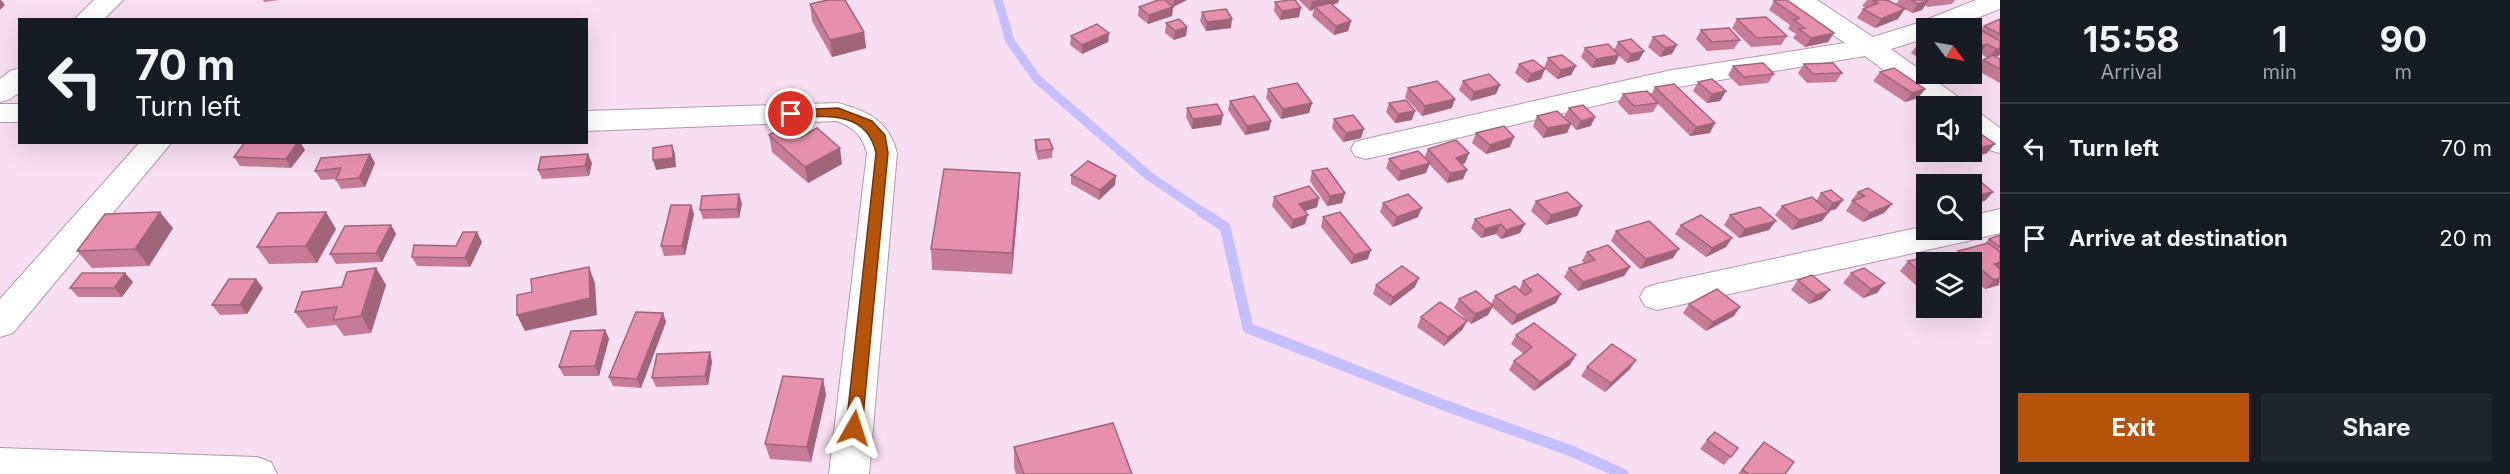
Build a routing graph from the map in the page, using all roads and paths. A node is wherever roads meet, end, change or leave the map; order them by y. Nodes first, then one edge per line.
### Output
1 (110, 0) edge
2 (1799, 0) edge
3 (2000, 0) edge
4 (89, 18) edge
5 (1955, 18) edge
6 (1916, 32) edge
7 (1870, 47) junction
8 (18, 79) edge
9 (0, 93) edge
10 (1937, 96) edge
11 (0, 113) edge
12 (18, 113) edge
13 (588, 121) edge
14 (1982, 130) edge
15 (2000, 143) edge
16 (155, 144) edge
17 (1366, 149) dead end
18 (2000, 221) edge
19 (1982, 225) edge
20 (1917, 240) edge
21 (1657, 297) dead end
22 (0, 323) edge
23 (0, 465) edge
24 (257, 474) edge
25 (849, 474) edge

1 - 4 street
2 - 7 street
3 - 5 street
6 - 7 street
7 - 10 street
7 - 17 street
8 - 9 street
11 - 12 street
13 - 25 street
14 - 15 street
16 - 22 street
18 - 19 street
20 - 21 street
23 - 24 street

